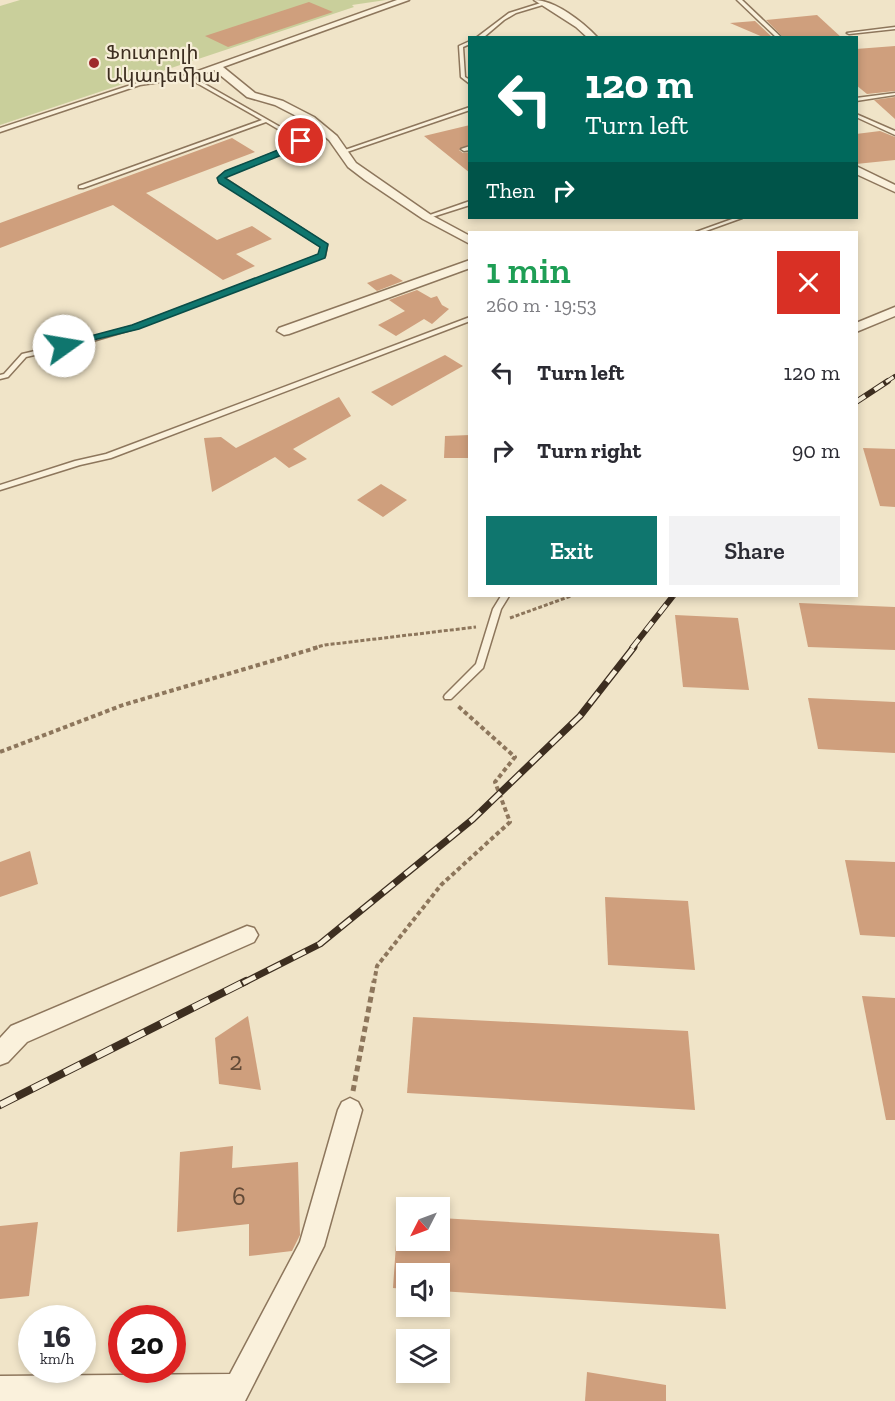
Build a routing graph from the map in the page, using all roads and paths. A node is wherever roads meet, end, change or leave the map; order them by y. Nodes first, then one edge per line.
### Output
1 (405, 0) edge
2 (739, 0) edge
3 (541, 2) edge
4 (895, 28) edge
5 (849, 33) dead end
6 (481, 36) edge
7 (592, 36) edge
8 (778, 36) edge
9 (468, 43) edge
10 (216, 67) junction
11 (189, 76) junction
12 (468, 81) edge
13 (895, 94) edge
14 (251, 95) junction
15 (858, 100) edge
16 (232, 101) junction
17 (468, 109) edge
18 (858, 115) edge
19 (266, 120) junction
20 (0, 130) edge
21 (895, 133) edge
22 (342, 152) junction
23 (858, 171) edge
24 (81, 187) dead end
25 (895, 189) edge
26 (468, 204) edge
27 (427, 217) junction
28 (736, 219) edge
29 (702, 231) edge
30 (468, 240) edge
31 (468, 265) edge
32 (895, 311) edge
33 (468, 320) edge
34 (858, 327) edge
35 (284, 331) dead end
36 (0, 377) edge
37 (0, 488) edge
38 (505, 597) edge
39 (568, 597) edge
40 (493, 625) junction
41 (448, 697) joint
42 (0, 752) edge
43 (247, 935) dead end
44 (0, 1054) edge
45 (350, 1110) joint
46 (0, 1390) edge
47 (232, 1394) edge

1 - 10 street
2 - 8 lane
3 - 6 lane
3 - 7 street
4 - 5 lane
9 - 12 lane
10 - 11 street
10 - 14 street
11 - 16 lane
11 - 20 lane
13 - 15 lane
14 - 16 lane
14 - 22 street
16 - 19 lane
17 - 22 lane
18 - 21 lane
19 - 24 lane
19 - 36 lane
22 - 27 street
23 - 25 street
26 - 27 lane
27 - 30 street
28 - 29 lane
31 - 35 street
32 - 34 street
33 - 37 lane
38 - 40 lane
39 - 40 path
40 - 41 lane
40 - 42 path
41 - 45 path
43 - 44 street
45 - 47 street
46 - 47 street

